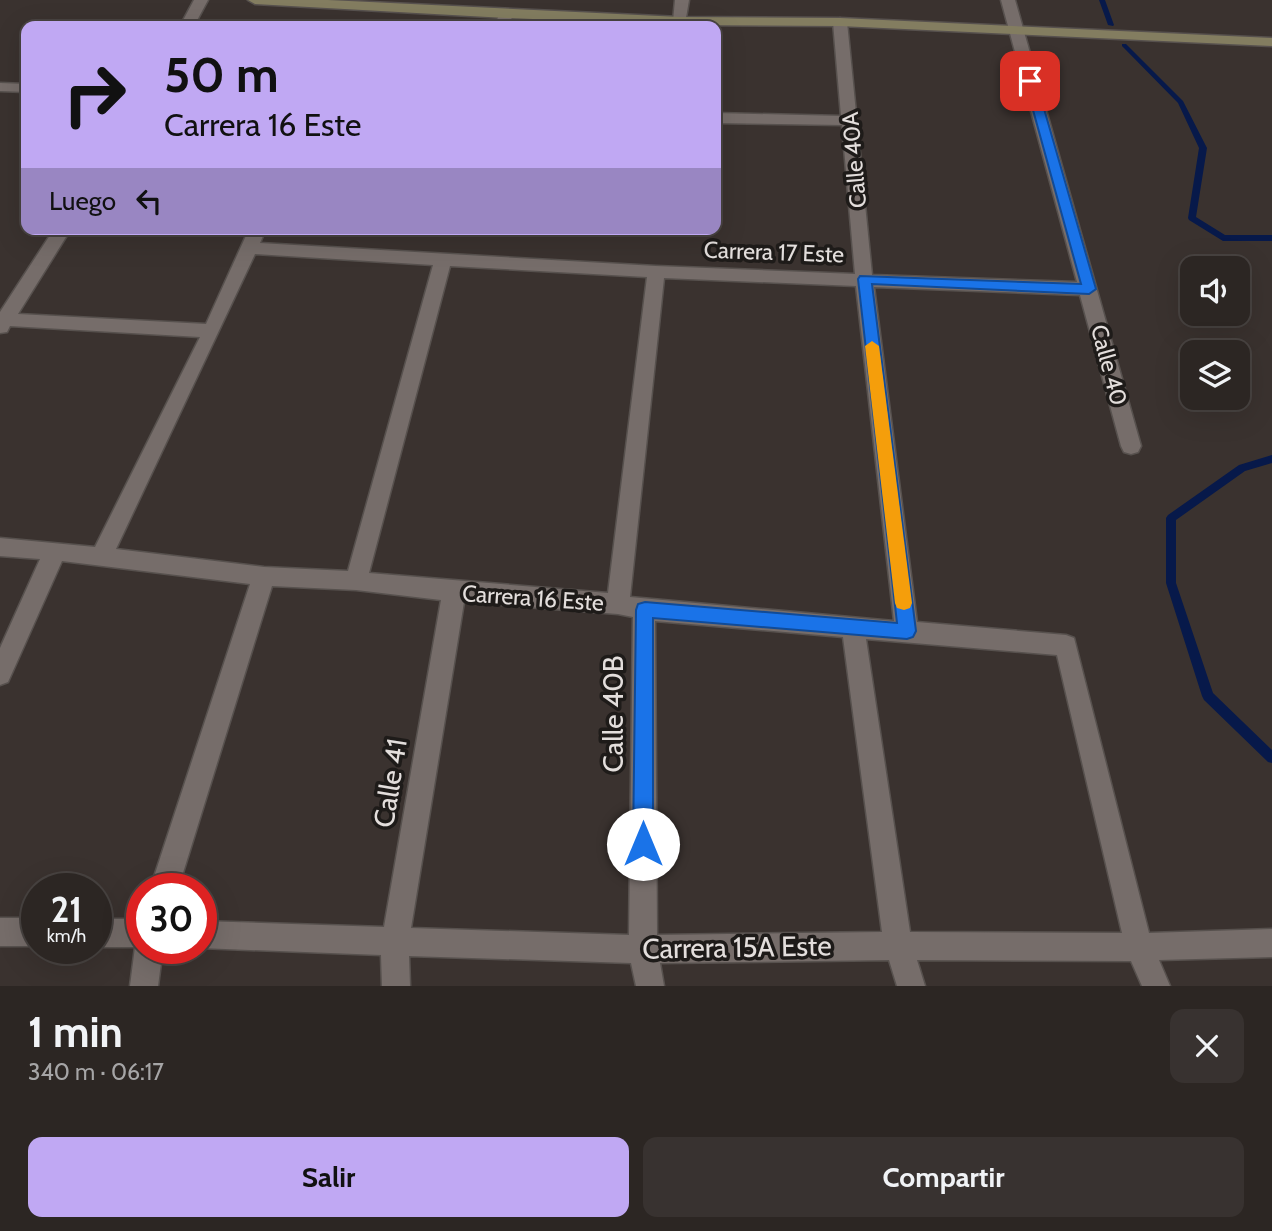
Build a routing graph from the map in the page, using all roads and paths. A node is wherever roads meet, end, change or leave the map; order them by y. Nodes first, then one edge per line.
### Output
1 (201, 0) edge
2 (255, 0) edge
3 (682, 0) edge
4 (1007, 0) edge
5 (373, 4) edge
6 (504, 20) edge
7 (680, 20) junction
8 (190, 21) edge
9 (840, 22) junction
10 (1016, 29) junction
11 (1272, 42) edge
12 (0, 87) edge
13 (21, 88) edge
14 (721, 118) edge
15 (850, 121) junction
16 (59, 235) edge
17 (255, 235) edge
18 (248, 248) junction
19 (443, 260) junction
20 (656, 272) junction
21 (864, 279) junction
22 (1089, 289) junction
23 (2, 322) edge
24 (212, 331) junction
25 (1131, 446) dead end
26 (0, 547) edge
27 (55, 551) junction
28 (102, 557) junction
29 (264, 576) junction
30 (356, 581) junction
31 (454, 592) junction
32 (618, 604) junction
33 (645, 610) junction
34 (853, 627) junction
35 (907, 631) junction
36 (0, 674) edge
37 (169, 873) edge
38 (0, 932) edge
39 (21, 932) edge
40 (217, 935) edge
41 (395, 941) junction
42 (1272, 943) edge
43 (898, 946) junction
44 (1139, 947) junction
45 (643, 949) junction
46 (147, 964) edge
47 (144, 986) edge
48 (397, 986) edge
49 (650, 986) edge
50 (911, 986) edge
51 (1156, 986) edge

1 - 8 street
2 - 5 street
3 - 7 street
4 - 10 street, Calle 40
5 - 6 street
6 - 7 street
7 - 9 street
9 - 10 street
9 - 15 street, Calle 40A
10 - 11 street
10 - 22 street, Calle 40
12 - 13 street
14 - 15 street
15 - 21 street, Calle 40A
16 - 23 street
17 - 18 street
18 - 19 street, Carrera 17 Este
18 - 24 street
19 - 20 street, Carrera 17 Este
19 - 30 street
20 - 21 street, Carrera 17 Este
20 - 32 street
21 - 22 street, Carrera 17 Este
21 - 35 street, Calle 40A
22 - 25 street, Calle 40
23 - 24 street
24 - 28 street
26 - 27 street, Carrera 16 Este
27 - 28 street, Carrera 16 Este
27 - 36 street
28 - 29 street, Carrera 16 Este
29 - 30 street, Carrera 16 Este
29 - 37 street
30 - 31 street, Carrera 16 Este
31 - 32 street, Carrera 16 Este
31 - 41 street, Calle 41
32 - 33 street, Carrera 16 Este
33 - 34 street, Carrera 16 Este
33 - 45 street, Calle 40B
34 - 35 street, Carrera 16 Este
34 - 43 street
35 - 44 street, Carrera 16 Este
38 - 39 street
40 - 41 street, Carrera 15A Este
41 - 45 street, Carrera 15A Este
41 - 48 street, Calle 41
42 - 44 street, Carrera 15A Este
43 - 44 street, Carrera 15A Este
43 - 45 street, Carrera 15A Este
43 - 50 street
44 - 51 street
45 - 49 street, Calle 40B
46 - 47 street

